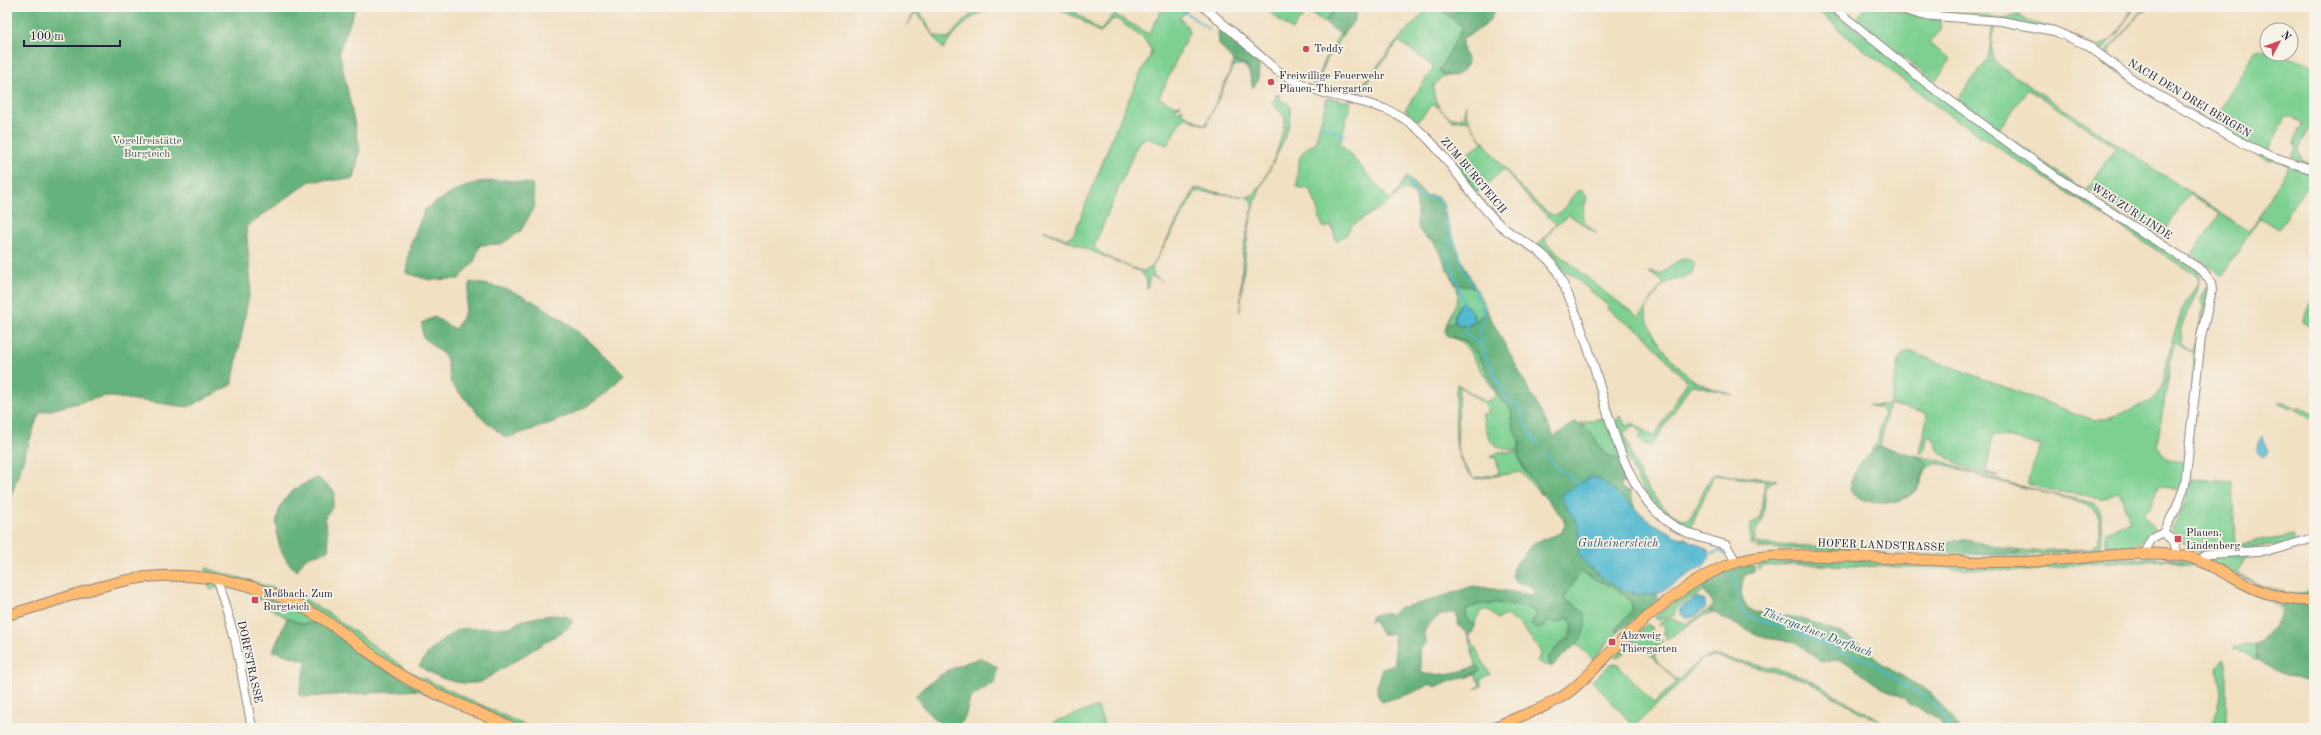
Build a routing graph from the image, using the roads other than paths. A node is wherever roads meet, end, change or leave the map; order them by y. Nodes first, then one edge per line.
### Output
1 (1204, 7) edge
2 (1832, 7) edge
3 (1895, 7) edge
4 (2314, 170) edge
5 (2163, 532) junction
6 (2314, 538) edge
7 (2143, 555) junction
8 (2178, 555) junction
9 (2201, 560) junction
10 (1736, 562) junction
11 (216, 578) junction
12 (2314, 600) edge
13 (7, 615) edge
14 (252, 728) edge
15 (514, 728) edge
16 (1492, 728) edge

1 - 10 street, ZUM BURGTEICH
2 - 5 street, WEG ZUR LINDE
3 - 4 street, NACH DEN DREI BERGEN
5 - 7 street, WEG ZUR LINDE
5 - 8 street
6 - 9 street
7 - 8 main road, HOFER LANDSTRASSE
7 - 10 main road, HOFER LANDSTRASSE
8 - 9 main road, HOFER LANDSTRASSE
9 - 12 main road, HOFER LANDSTRASSE
10 - 16 main road, HOFER LANDSTRASSE
11 - 13 main road
11 - 14 street, DORFSTRASSE
11 - 15 main road

